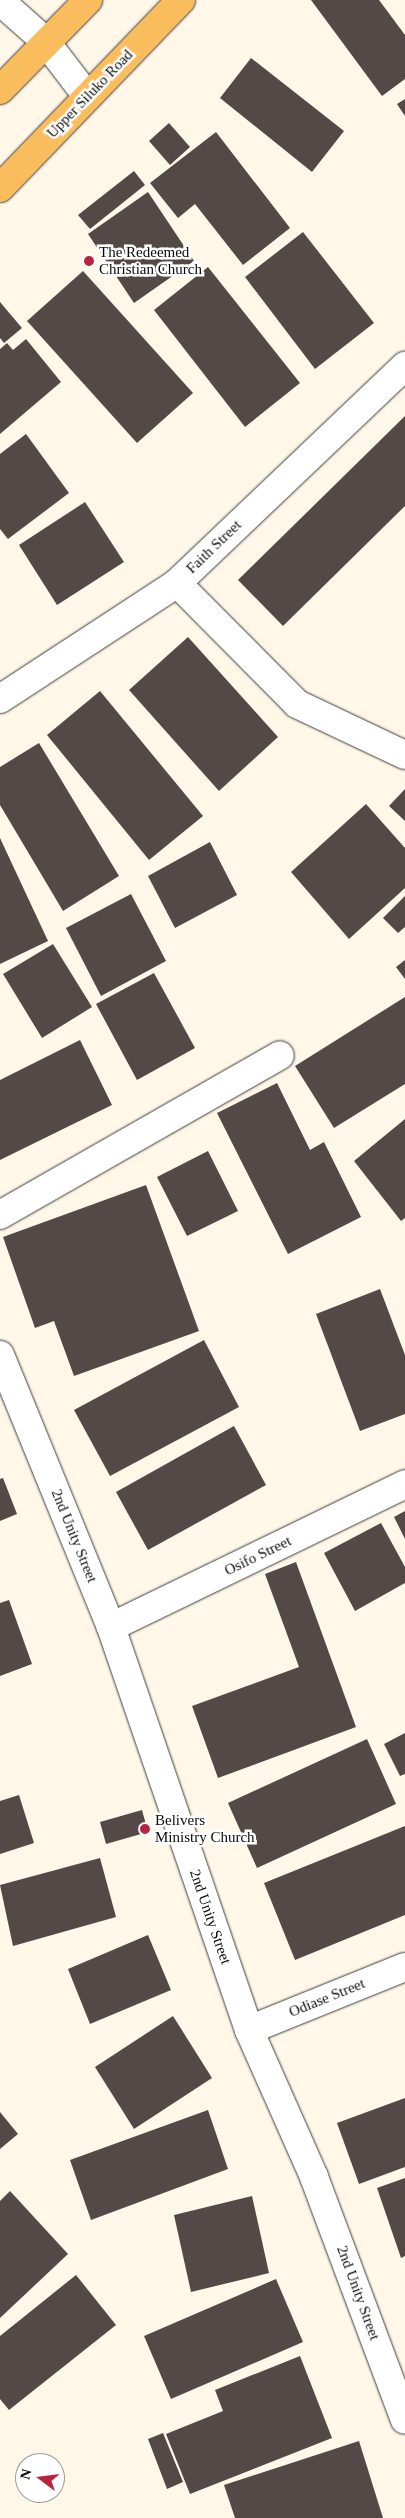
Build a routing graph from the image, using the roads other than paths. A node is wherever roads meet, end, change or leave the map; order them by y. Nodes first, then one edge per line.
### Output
1 (0, 0) edge
2 (88, 0) edge
3 (181, 0) edge
4 (45, 41) junction
5 (0, 90) edge
6 (87, 96) junction
7 (0, 188) edge
8 (405, 366) edge
9 (177, 583) junction
10 (0, 699) edge
11 (405, 755) edge
12 (280, 1055) dead end
13 (0, 1215) edge
14 (0, 1355) edge
15 (405, 1484) edge
16 (111, 1628) junction
17 (405, 1967) edge
18 (249, 2030) junction
19 (399, 2384) edge
20 (405, 2420) edge

1 - 4 street
2 - 4 main road
3 - 6 main road, Upper Siluko Road
4 - 5 main road
4 - 6 street
6 - 7 main road, Upper Siluko Road
8 - 9 street, Faith Street
9 - 10 street, Faith Street
9 - 11 street
12 - 13 street
14 - 16 street, 2nd Unity Street
15 - 16 street, Osifo Street
16 - 18 street, 2nd Unity Street
17 - 18 street, Odiase Street
18 - 19 street, 2nd Unity Street
19 - 20 street, 2nd Unity Street

